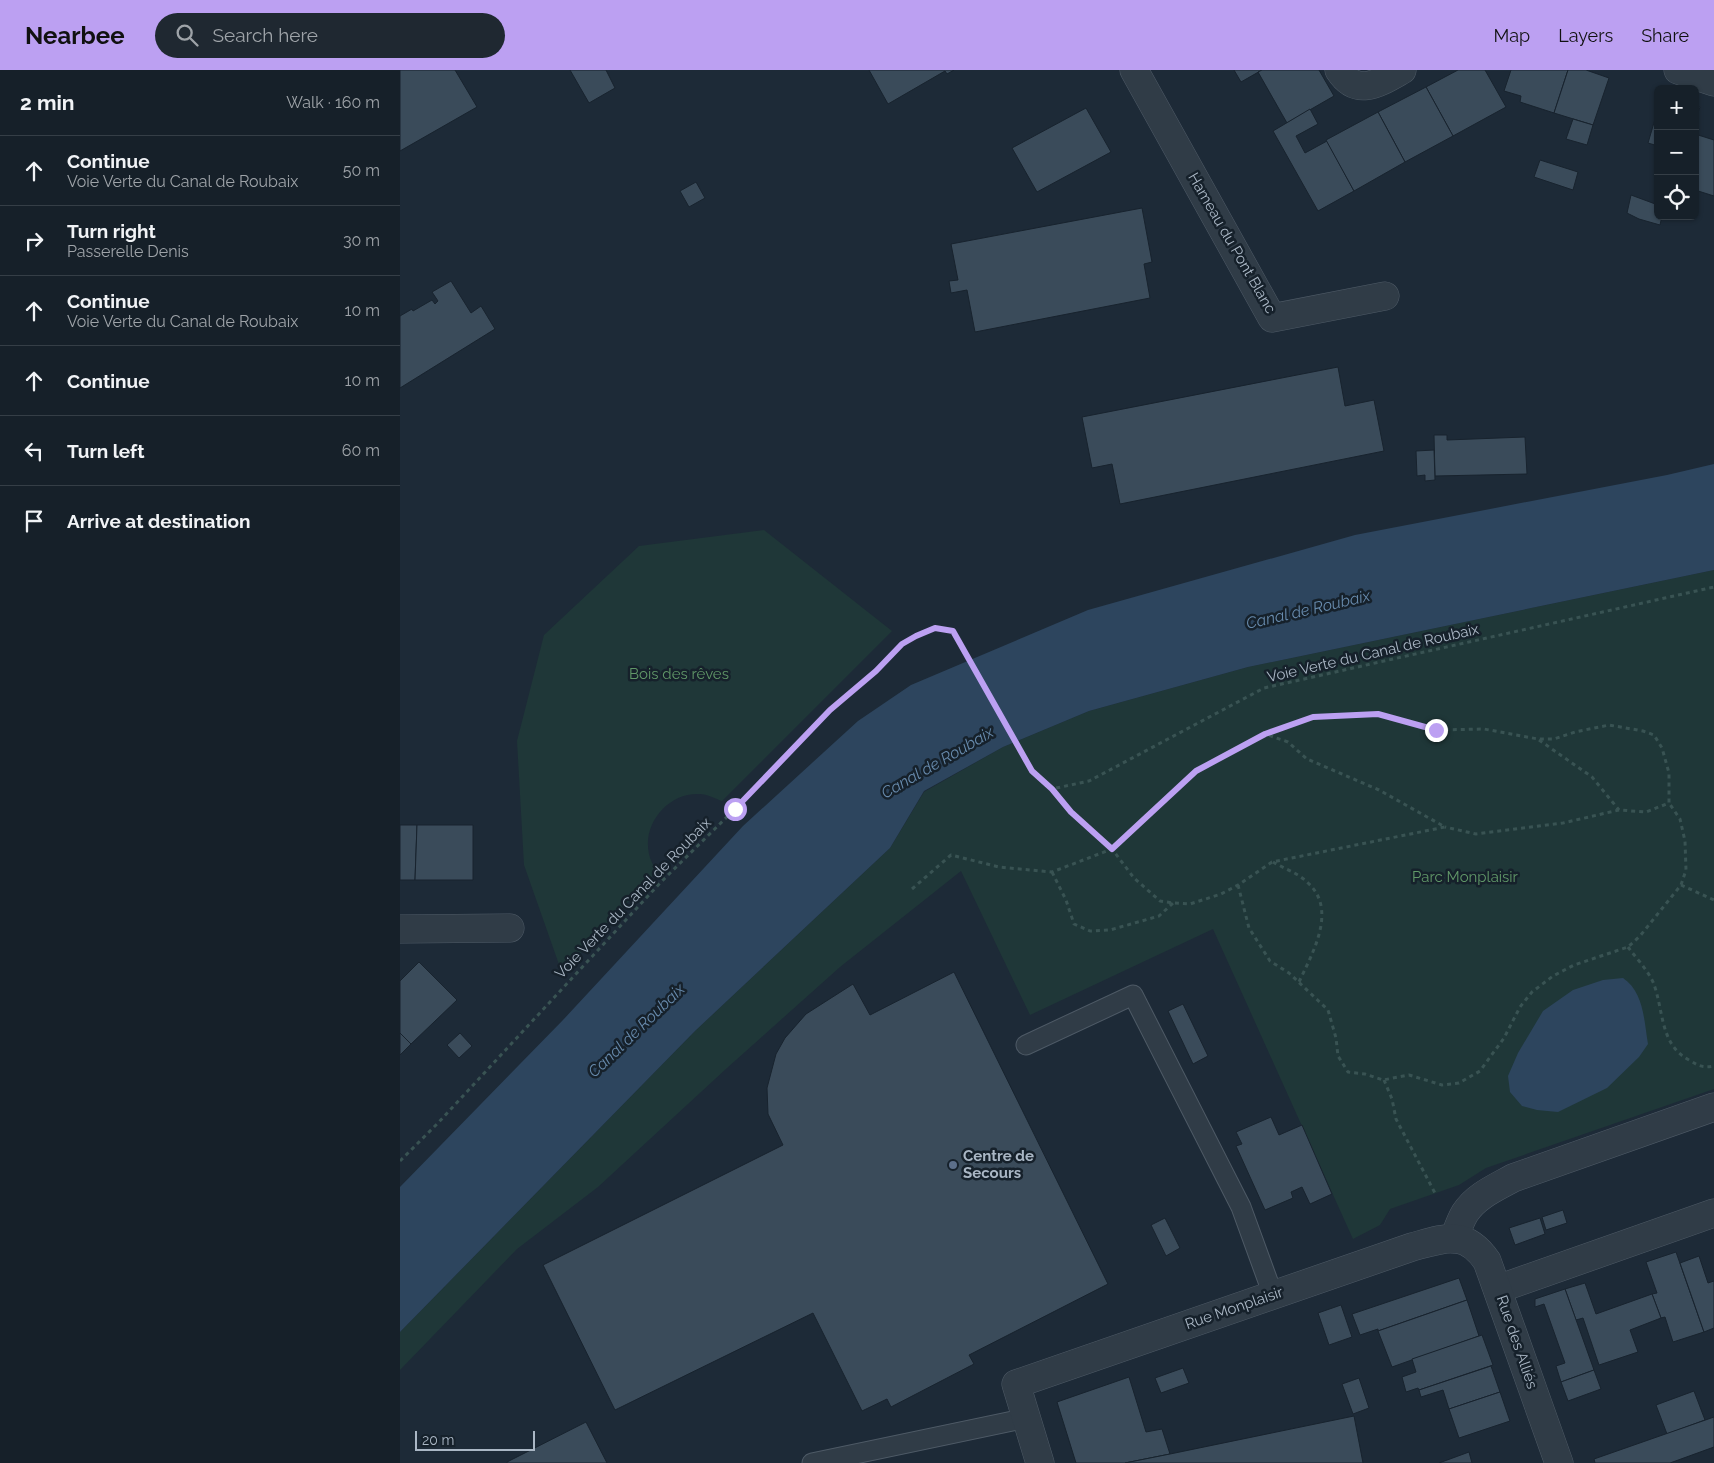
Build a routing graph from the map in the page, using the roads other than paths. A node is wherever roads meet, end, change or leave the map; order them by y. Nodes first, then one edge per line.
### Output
1 (1134, 70) edge
2 (1339, 70) edge
3 (1402, 70) edge
4 (1678, 70) edge
5 (1714, 82) edge
6 (1385, 296) dead end
7 (510, 928) dead end
8 (400, 929) edge
9 (1026, 1045) dead end
10 (1714, 1107) edge
11 (1714, 1213) edge
12 (1454, 1239) junction
13 (1498, 1289) junction
14 (1273, 1295) junction
15 (1027, 1418) junction
16 (812, 1463) edge
17 (1040, 1463) edge
18 (1559, 1463) edge

1 - 6 street, Hameau du Pont Blanc
2 - 3 street
4 - 5 street
7 - 8 street
9 - 14 lane
10 - 12 street
11 - 13 street
12 - 13 street, Rue des Alliés
12 - 14 street, Rue Monplaisir
13 - 18 street, Rue des Alliés
14 - 15 street, Rue Monplaisir
15 - 16 lane
15 - 17 street

